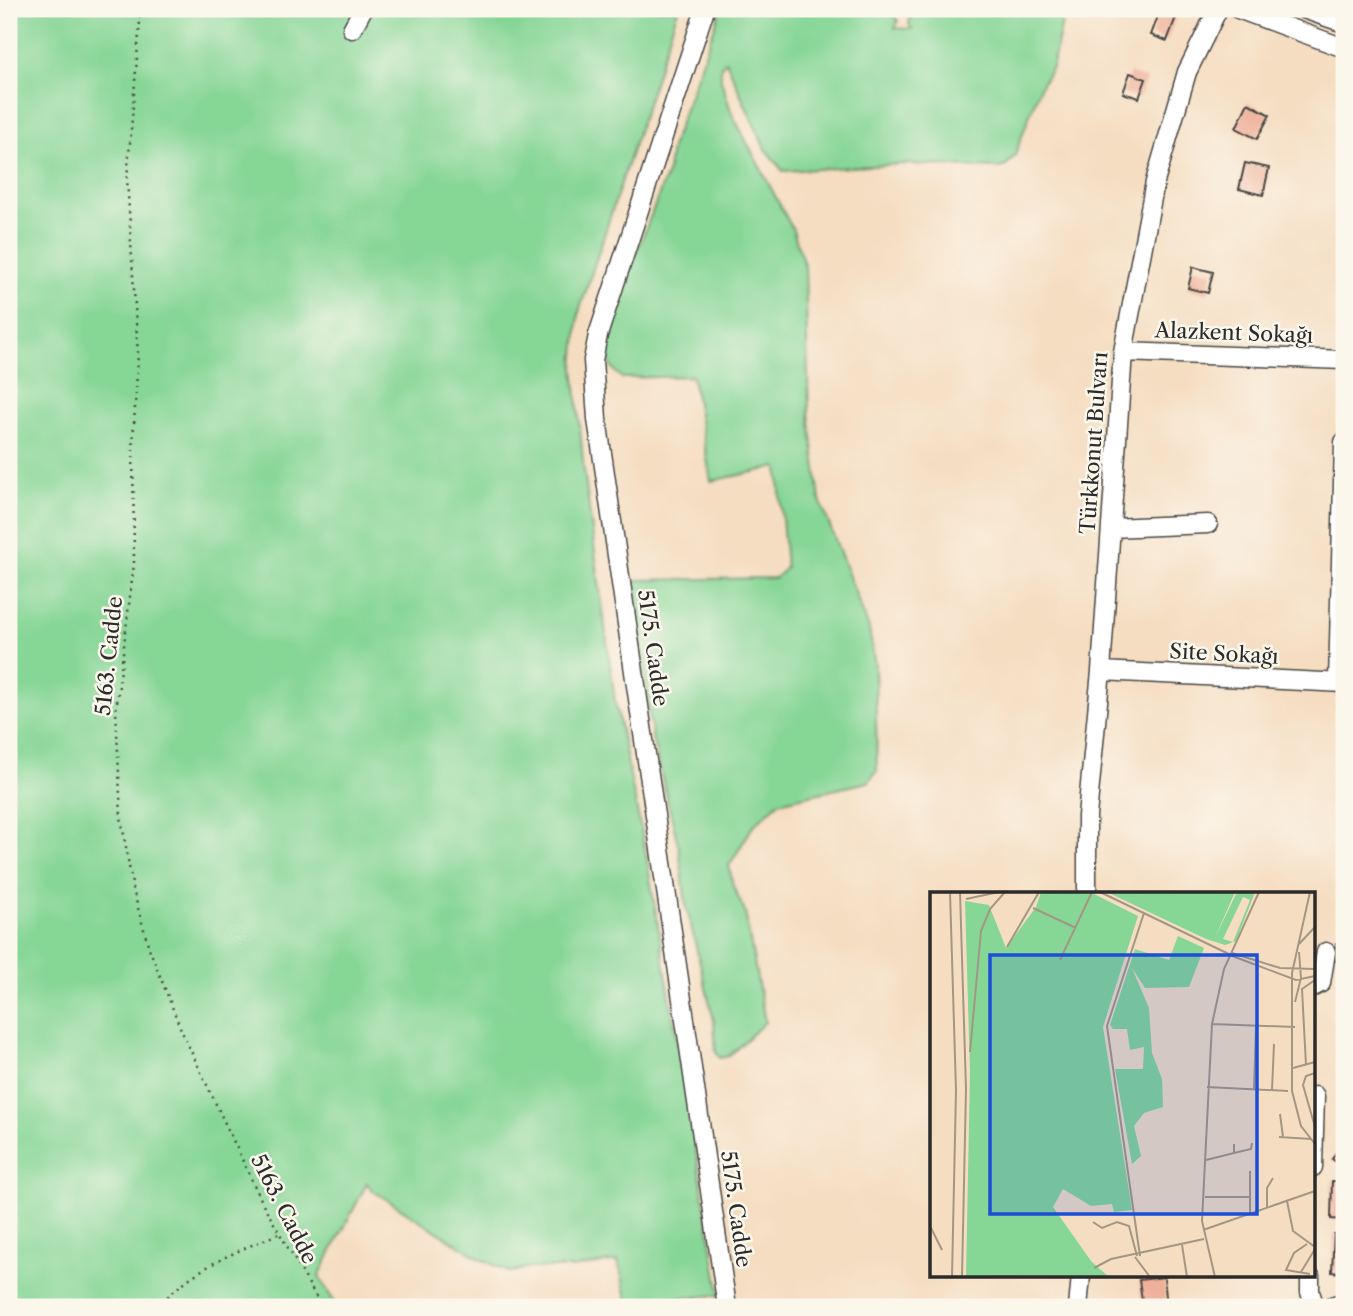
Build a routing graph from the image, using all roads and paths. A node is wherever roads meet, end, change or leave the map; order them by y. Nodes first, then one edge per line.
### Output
1 (141, 9) edge
2 (363, 9) edge
3 (705, 9) edge
4 (1218, 9) edge
5 (1238, 9) edge
6 (1304, 9) edge
7 (1344, 23) edge
8 (352, 29) dead end
9 (1344, 48) edge
10 (1123, 352) junction
11 (1344, 360) edge
12 (1344, 442) edge
13 (1208, 524) dead end
14 (1111, 528) junction
15 (1101, 671) junction
16 (1341, 683) edge
17 (1087, 892) edge
18 (1325, 952) dead end
19 (1314, 986) edge
20 (1315, 1097) dead end
21 (1314, 1132) edge
22 (278, 1234) junction
23 (1081, 1278) edge
24 (1310, 1278) edge
25 (1344, 1302) edge
26 (159, 1307) edge
27 (321, 1307) edge
28 (727, 1307) edge
29 (1078, 1307) edge
30 (1315, 1307) edge
31 (1329, 1307) edge

1 - 22 path, 5163. Cadde
2 - 8 street
3 - 28 street, 5175. Cadde
4 - 10 street, Türkkonut Bulvarı
5 - 9 street
6 - 7 street
10 - 11 street, Alazkent Sokağı
10 - 14 street, Türkkonut Bulvarı
12 - 16 street
13 - 14 street
14 - 15 street, Türkkonut Bulvarı
15 - 16 street, Site Sokağı
15 - 17 street, Türkkonut Bulvarı
18 - 19 street
20 - 21 street
22 - 26 path
22 - 27 path, 5163. Cadde
23 - 29 street
24 - 30 street
25 - 31 street

